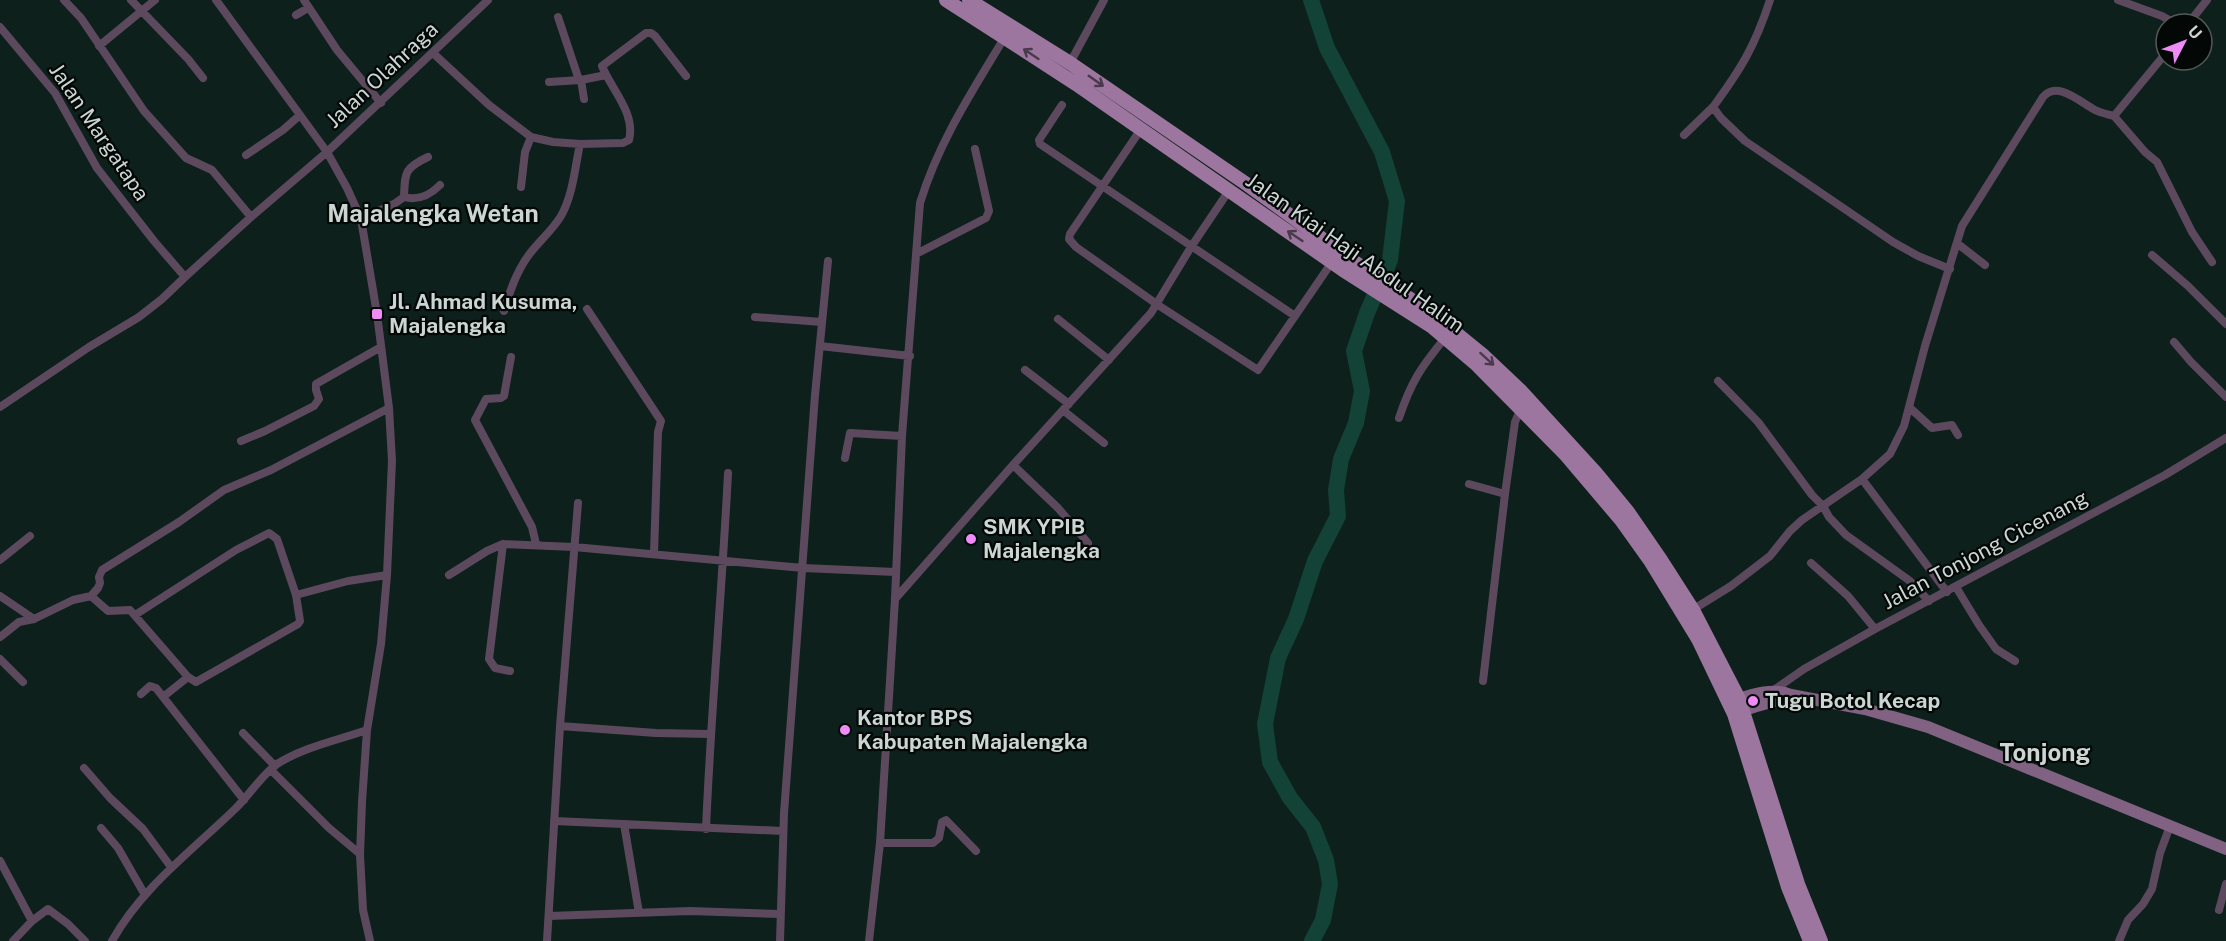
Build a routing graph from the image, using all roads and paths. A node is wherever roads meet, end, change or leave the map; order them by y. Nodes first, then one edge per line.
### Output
1 (64, 0) edge
2 (131, 0) edge
3 (156, 0) edge
4 (216, 0) edge
5 (488, 0) edge
6 (946, 0) edge
7 (969, 0) edge
8 (1104, 0) edge
9 (1770, 0) edge
10 (2118, 0) edge
11 (2207, 0) edge
12 (306, 4) edge
13 (142, 12) junction
14 (2198, 12) edge
15 (2154, 13) edge
16 (296, 15) dead end
17 (558, 17) dead end
18 (0, 27) edge
19 (1008, 32) junction
20 (99, 46) junction
21 (433, 53) junction
22 (1070, 63) junction
23 (2154, 68) edge
24 (606, 75) junction
25 (686, 76) dead end
26 (203, 78) dead end
27 (580, 80) junction
28 (549, 82) dead end
29 (584, 99) dead end
30 (381, 103) junction
31 (1062, 105) dead end
32 (1711, 109) junction
33 (300, 115) junction
34 (2114, 116) junction
35 (1141, 129) junction
36 (1684, 135) dead end
37 (531, 137) junction
38 (580, 144) junction
39 (975, 149) dead end
40 (327, 152) junction
41 (246, 155) dead end
42 (428, 157) dead end
43 (440, 185) dead end
44 (1104, 186) junction
45 (520, 188) dead end
46 (1228, 192) junction
47 (404, 197) junction
48 (251, 217) junction
49 (361, 219) junction
50 (1958, 244) junction
51 (1191, 247) junction
52 (916, 254) junction
53 (2152, 255) dead end
54 (828, 261) dead end
55 (2212, 262) dead end
56 (1341, 264) junction
57 (1985, 265) dead end
58 (1950, 269) junction
59 (185, 277) junction
60 (1406, 302) junction
61 (1158, 305) junction
62 (587, 309) dead end
63 (504, 311) dead end
64 (1295, 316) junction
65 (755, 317) dead end
66 (1058, 320) dead end
67 (822, 322) junction
68 (2226, 324) edge
69 (1445, 338) junction
70 (2174, 342) dead end
71 (820, 346) junction
72 (381, 347) junction
73 (910, 356) junction
74 (511, 357) dead end
75 (1109, 360) junction
76 (1025, 370) dead end
77 (1718, 381) dead end
78 (2226, 397) edge
79 (0, 407) edge
80 (1067, 407) junction
81 (1909, 407) junction
82 (388, 408) junction
83 (1521, 408) junction
84 (1399, 417) dead end
85 (1958, 435) dead end
86 (902, 436) junction
87 (2226, 438) edge
88 (242, 441) dead end
89 (1104, 443) dead end
90 (845, 458) dead end
91 (1013, 465) junction
92 (728, 473) dead end
93 (1862, 479) junction
94 (1469, 484) dead end
95 (1505, 494) junction
96 (578, 503) dead end
97 (1823, 506) junction
98 (30, 536) dead end
99 (1088, 543) dead end
100 (503, 544) junction
101 (536, 544) junction
102 (574, 547) junction
103 (654, 554) junction
104 (0, 560) edge
105 (724, 560) junction
106 (1811, 563) dead end
107 (803, 568) junction
108 (895, 572) junction
109 (387, 575) junction
110 (449, 575) dead end
111 (1956, 587) junction
112 (1947, 592) junction
113 (296, 595) junction
114 (0, 596) edge
115 (91, 596) junction
116 (895, 599) junction
117 (1929, 601) junction
118 (1688, 613) junction
119 (135, 615) junction
120 (34, 619) junction
121 (1875, 629) junction
122 (0, 637) edge
123 (0, 660) edge
124 (2015, 661) dead end
125 (510, 671) dead end
126 (188, 677) junction
127 (1483, 681) dead end
128 (23, 682) dead end
129 (141, 694) dead end
130 (163, 697) junction
131 (1770, 697) junction
132 (1736, 706) junction
133 (560, 726) junction
134 (367, 730) junction
135 (243, 732) dead end
136 (710, 734) junction
137 (84, 768) dead end
138 (273, 768) junction
139 (244, 800) junction
140 (554, 821) junction
141 (624, 824) junction
142 (2170, 826) junction
143 (101, 828) dead end
144 (706, 829) junction
145 (783, 831) junction
146 (880, 843) junction
147 (2226, 849) edge
148 (976, 851) dead end
149 (360, 854) junction
150 (0, 861) edge
151 (171, 867) junction
152 (2226, 884) edge
153 (145, 895) junction
154 (2219, 909) dead end
155 (639, 913) junction
156 (780, 914) junction
157 (549, 916) junction
158 (32, 921) junction
159 (13, 941) edge
160 (85, 941) edge
161 (112, 941) edge
162 (370, 941) edge
163 (547, 941) edge
164 (780, 941) edge
165 (869, 941) edge
166 (1810, 941) edge
167 (1821, 941) edge
168 (2119, 941) edge

1 - 20 street
2 - 13 street
3 - 13 street
4 - 33 street
5 - 21 street, Jalan Olahraga
6 - 19 main road, Jalan Kiai Haji Abdul Halim
7 - 19 main road, Jalan Kiai Haji Abdul Halim
8 - 22 street
9 - 32 street
10 - 15 street
11 - 14 street
12 - 16 street
12 - 30 street
13 - 20 street
13 - 26 street
17 - 27 street
18 - 59 street, Jalan Margatapa
19 - 22 main road, Jalan Kiai Haji Abdul Halim
35 -> 19 main road, Jalan Kiai Haji Abdul Halim
19 - 52 street
20 - 48 street
21 - 30 street, Jalan Olahraga
21 - 37 street
22 -> 56 main road, Jalan Kiai Haji Abdul Halim
23 - 34 street
24 - 25 street
24 - 27 street
24 - 38 street
27 - 28 street
27 - 29 street
30 - 40 street, Jalan Olahraga
31 - 44 street
32 - 36 street
32 - 58 street
33 - 40 street
33 - 41 street
34 - 50 street
34 - 55 street
35 - 44 street
35 - 46 main road, Jalan Kiai Haji Abdul Halim
37 - 38 street
37 - 45 street
38 - 63 street
39 - 52 street
40 - 48 street
40 - 49 street
42 - 47 street
43 - 47 street
44 - 51 street
44 - 61 street
46 - 51 street
56 -> 46 main road, Jalan Kiai Haji Abdul Halim
47 - 49 street
48 - 59 street
49 - 72 street
50 - 57 street
50 - 58 street
51 - 61 street
51 - 64 street
52 - 73 street
53 - 68 street
54 - 67 street
56 - 60 main road, Jalan Kiai Haji Abdul Halim
56 - 64 street
58 - 81 street
59 - 79 street
60 - 69 main road, Jalan Kiai Haji Abdul Halim
60 -> 118 main road, Jalan Kiai Haji Abdul Halim
61 - 64 street
61 - 75 street
62 - 103 street
65 - 67 street
66 - 75 street
67 - 71 street
69 - 83 main road, Jalan Kiai Haji Abdul Halim
69 - 84 street
70 - 78 street
71 - 73 street
71 - 107 street
72 - 82 street
72 - 88 street
73 - 86 street
74 - 101 street
75 - 80 street
76 - 80 street
77 - 97 street
80 - 89 street
80 - 91 street
81 - 85 street
81 - 93 street
82 - 109 street
82 - 115 street
83 - 95 street
83 - 118 main road, Jalan Kiai Haji Abdul Halim
86 - 90 street
86 - 108 street
87 - 111 street, Jalan Tonjong Cicenang
91 - 99 street
91 - 116 street
92 - 105 street
93 - 97 street
93 - 112 street
94 - 95 street
95 - 127 street
96 - 102 street
97 - 117 street
97 - 118 street
98 - 104 street
100 - 101 street
100 - 110 street
100 - 125 street
101 - 102 street
102 - 103 street
102 - 133 street
103 - 105 street
105 - 107 street
105 - 136 street
106 - 121 street
107 - 108 street
107 - 145 street
108 - 116 street
109 - 113 street
109 - 134 street
111 - 112 street, Jalan Tonjong Cicenang
111 - 124 street
112 - 117 street, Jalan Tonjong Cicenang
113 - 119 street
113 - 126 street
114 - 120 street
115 - 119 street
115 - 120 street
116 - 146 street
117 - 121 street, Jalan Tonjong Cicenang
118 - 132 main road, Jalan Kiai Haji Abdul Halim
119 - 126 street
120 - 122 street
121 - 131 street, Jalan Tonjong Cicenang
123 - 128 street
126 - 130 street
129 - 130 street
130 - 139 street
131 - 132 main road
131 - 142 main road
132 - 166 main road, Jalan Kiai Haji Abdul Halim
132 - 167 main road, Jalan Kiai Haji Abdul Halim
133 - 136 street
133 - 140 street
134 - 138 street
134 - 149 street
135 - 138 street
136 - 144 street
137 - 151 street
138 - 139 street
138 - 149 street
139 - 151 street
140 - 141 street
140 - 157 street
141 - 144 street
141 - 155 street
142 - 147 main road
142 - 168 street
143 - 153 street
144 - 145 street
145 - 156 street
146 - 148 street
146 - 165 street
149 - 162 street
150 - 158 street
151 - 153 street
152 - 154 street
153 - 161 street
155 - 156 street
155 - 157 street
156 - 164 street
157 - 163 street
158 - 159 street
158 - 160 street

